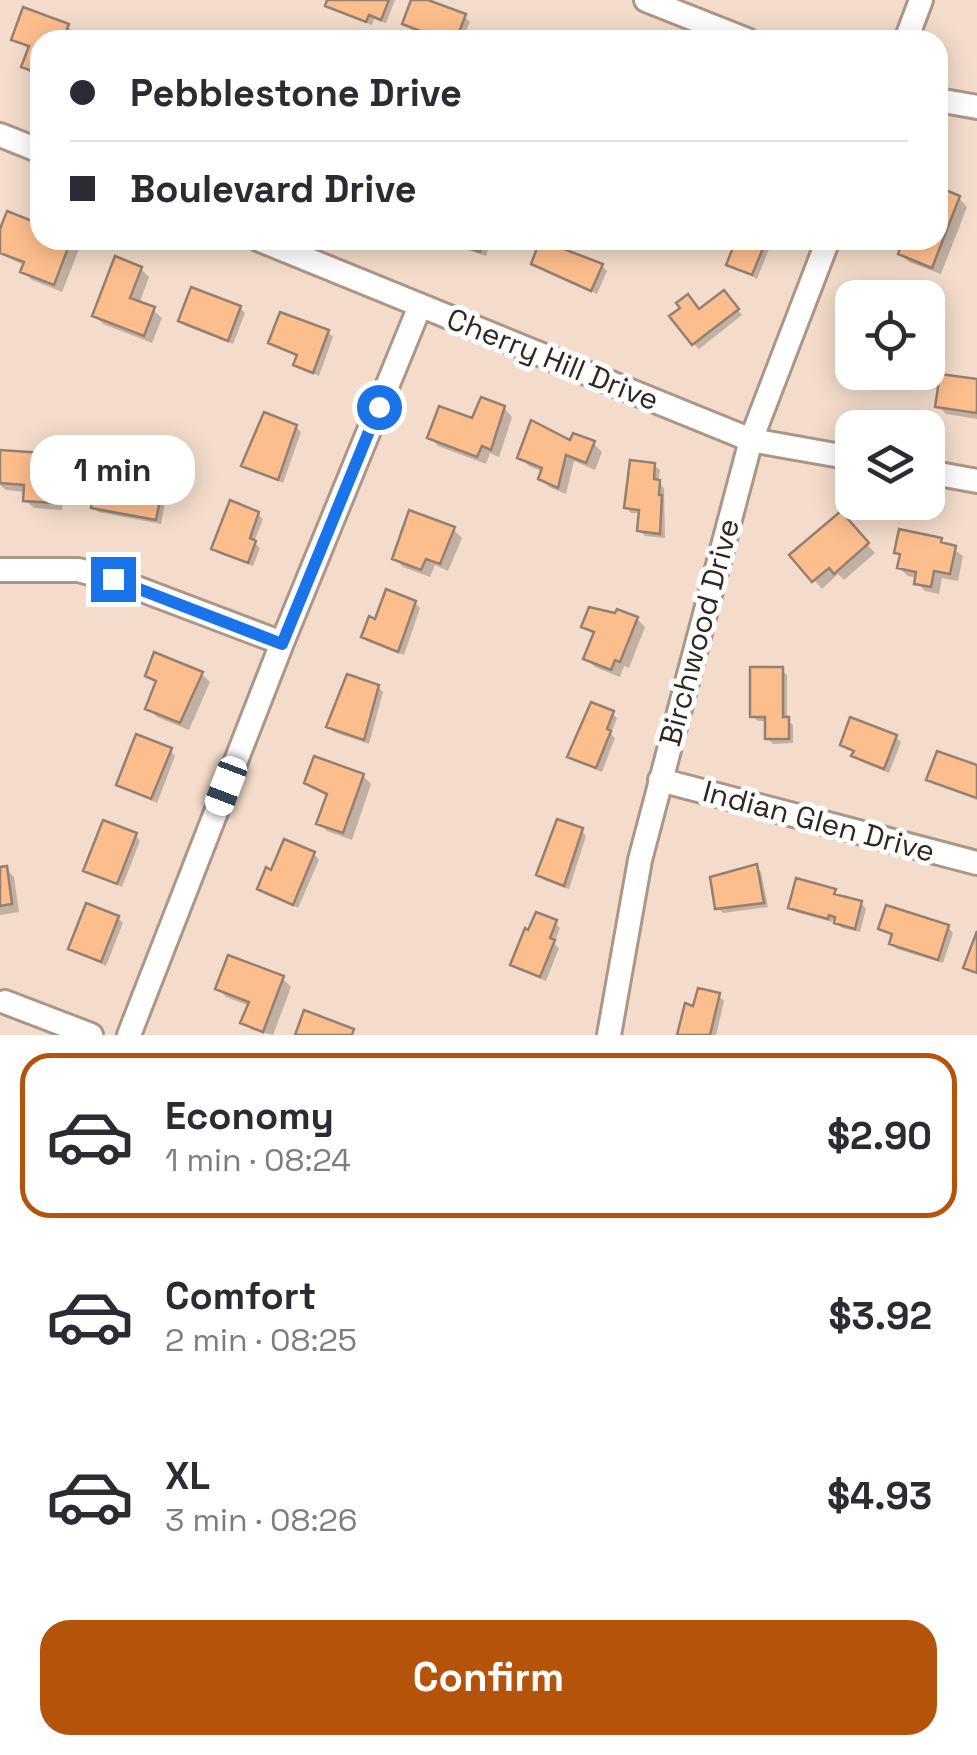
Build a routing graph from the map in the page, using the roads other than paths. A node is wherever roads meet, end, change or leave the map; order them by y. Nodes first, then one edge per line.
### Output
1 (646, 0) edge
2 (921, 0) edge
3 (722, 30) edge
4 (910, 30) edge
5 (948, 102) edge
6 (977, 107) edge
7 (0, 134) edge
8 (30, 147) edge
9 (284, 250) edge
10 (824, 250) edge
11 (420, 306) junction
12 (751, 440) junction
13 (835, 455) edge
14 (945, 475) edge
15 (977, 482) edge
16 (0, 570) edge
17 (282, 644) junction
18 (660, 780) junction
19 (977, 862) edge
20 (5, 1002) dead end
21 (91, 1035) edge
22 (128, 1035) edge
23 (609, 1035) edge

1 - 3 street
2 - 4 street
5 - 6 street
7 - 8 street
9 - 11 street, Cherry Hill Drive
10 - 12 street, Birchwood Drive
11 - 12 street, Cherry Hill Drive
11 - 17 street
12 - 13 street, Cherry Hill Drive
12 - 18 street, Birchwood Drive
14 - 15 street
16 - 17 street
17 - 22 street
18 - 19 street, Indian Glen Drive
18 - 23 street, Birchwood Drive
20 - 21 street

